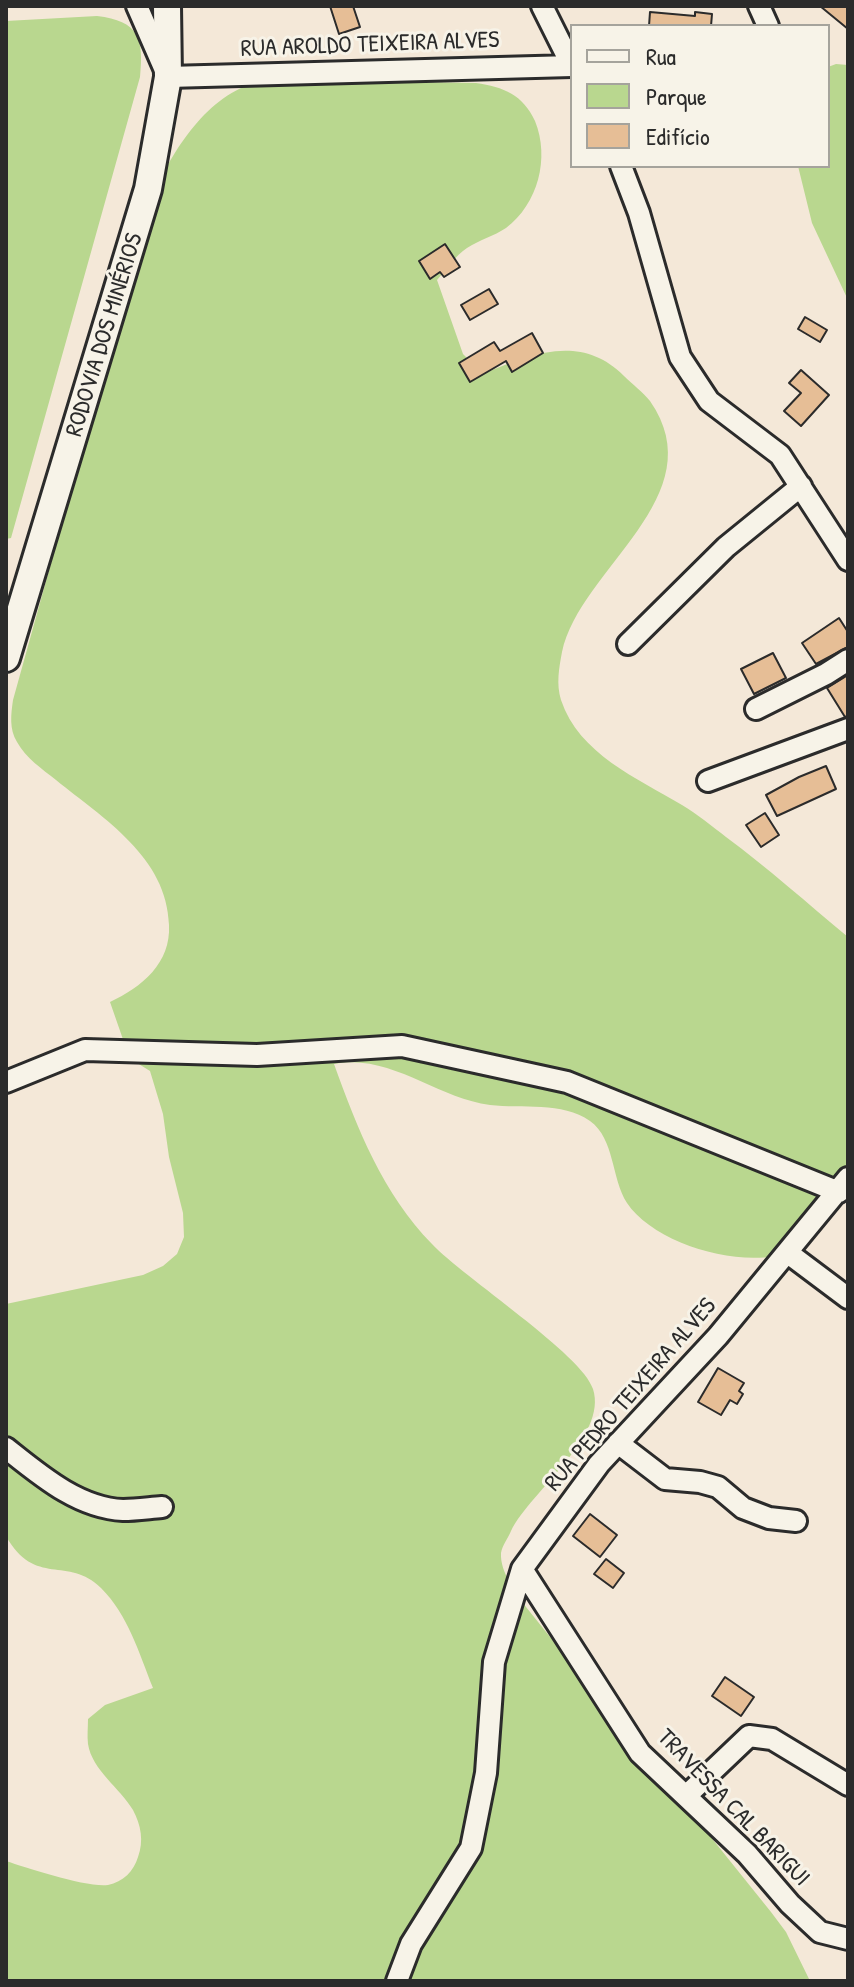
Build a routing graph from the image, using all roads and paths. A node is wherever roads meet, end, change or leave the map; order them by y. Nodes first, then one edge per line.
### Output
1 (137, 6) edge
2 (167, 6) edge
3 (542, 6) edge
4 (570, 62) edge
5 (570, 66) edge
6 (168, 77) junction
7 (622, 168) edge
8 (801, 486) junction
9 (848, 559) edge
10 (628, 644) dead end
11 (6, 658) edge
12 (848, 660) edge
13 (756, 709) dead end
14 (848, 729) edge
15 (708, 781) dead end
16 (6, 1082) edge
17 (843, 1185) edge
18 (788, 1253) junction
19 (848, 1298) edge
20 (618, 1443) junction
21 (6, 1448) edge
22 (162, 1507) dead end
23 (796, 1521) dead end
24 (522, 1569) junction
25 (848, 1785) edge
26 (686, 1796) junction
27 (848, 1939) edge
28 (397, 1981) edge

1 - 6 street
2 - 6 main road, RODOVIA DOS MINÉRIOS
3 - 4 street
5 - 6 street, RUA AROLDO TEIXEIRA ALVES
6 - 11 main road, RODOVIA DOS MINÉRIOS
7 - 8 street
8 - 9 street
8 - 10 street
12 - 13 street
14 - 15 street
16 - 17 street
17 - 18 street, RUA PEDRO TEIXEIRA ALVES
18 - 19 street
18 - 20 street, RUA PEDRO TEIXEIRA ALVES
20 - 23 street
20 - 24 street, RUA PEDRO TEIXEIRA ALVES
21 - 22 street
24 - 26 street, TRAVESSA CAL BARIGUI
24 - 28 street, RUA PEDRO TEIXEIRA ALVES
25 - 26 street
26 - 27 street, TRAVESSA CAL BARIGUI

